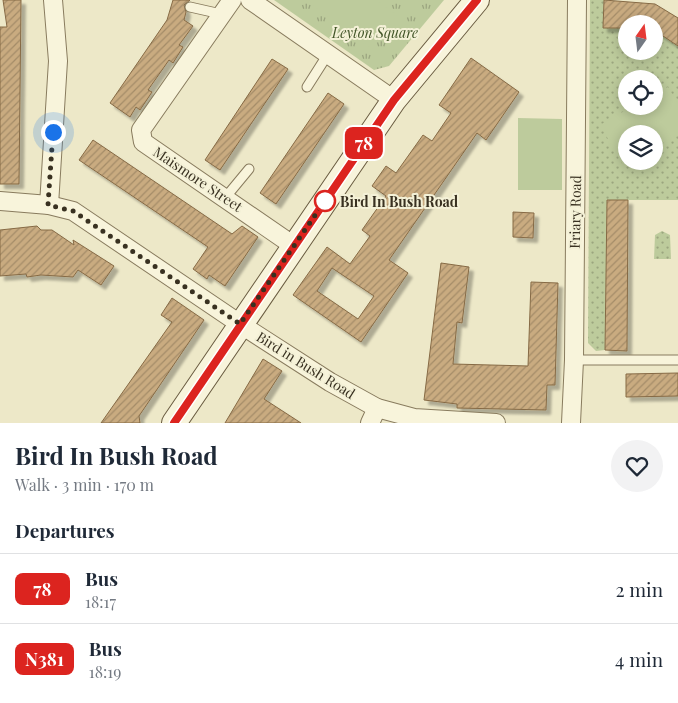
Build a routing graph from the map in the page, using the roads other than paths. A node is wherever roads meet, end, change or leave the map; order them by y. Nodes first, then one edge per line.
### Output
1 (52, 0) edge
2 (250, 0) edge
3 (477, 0) edge
4 (577, 0) edge
5 (224, 6) edge
6 (190, 7) dead end
7 (328, 54) junction
8 (306, 87) dead end
9 (394, 100) junction
10 (249, 169) dead end
11 (225, 198) junction
12 (0, 201) edge
13 (48, 205) junction
14 (294, 246) junction
15 (240, 324) junction
16 (574, 360) junction
17 (678, 360) edge
18 (374, 416) edge
19 (174, 423) edge
20 (496, 423) edge
21 (571, 423) edge

1 - 13 street
2 - 7 street
3 - 9 main road
4 - 16 street, Friary Road
5 - 6 lane
5 - 11 street, Maismore Street
7 - 8 lane
7 - 9 street
9 - 14 main road
10 - 11 lane
11 - 14 street, Maismore Street
12 - 13 street, Bird in Bush Road
13 - 15 street, Bird in Bush Road
14 - 15 main road
15 - 18 street, Bird in Bush Road
15 - 19 main road
16 - 17 lane
16 - 21 street, Friary Road
18 - 20 street, Bird in Bush Road

